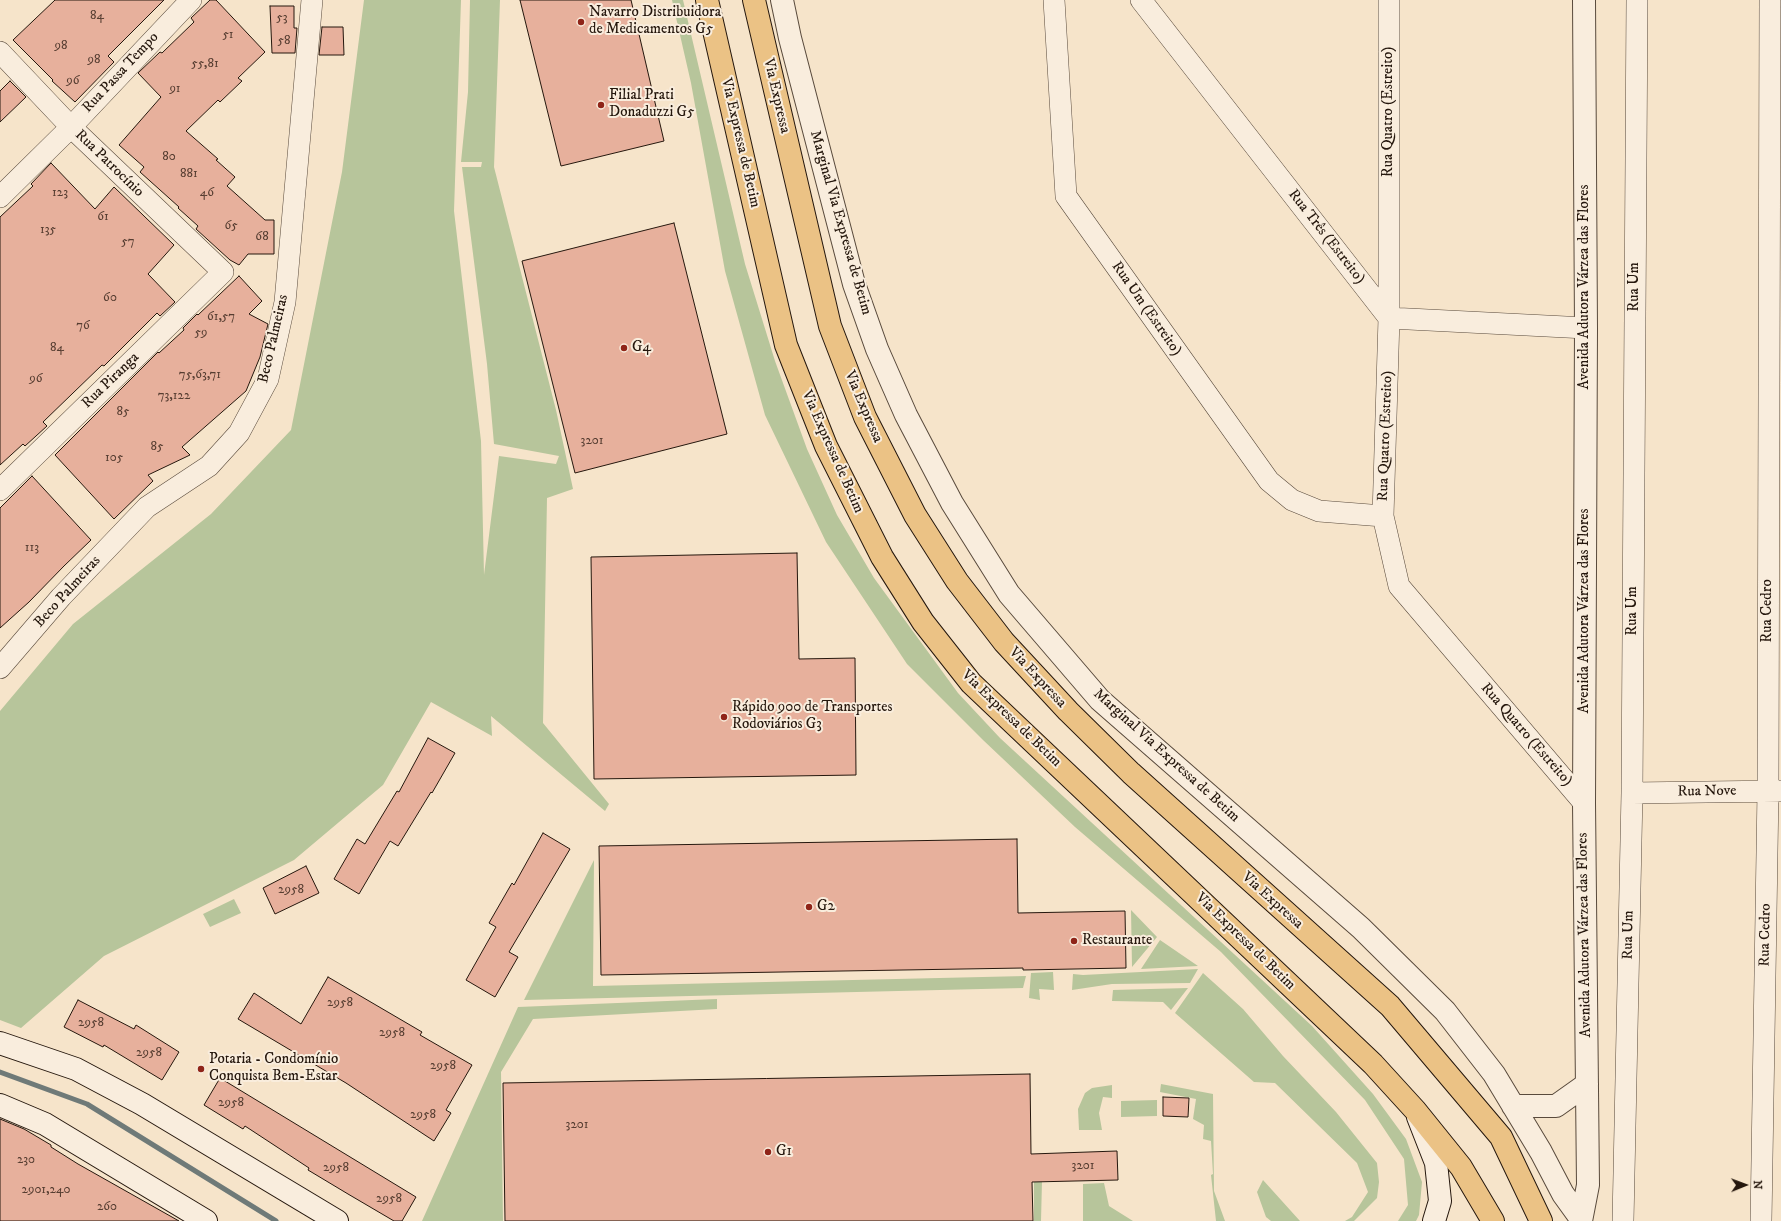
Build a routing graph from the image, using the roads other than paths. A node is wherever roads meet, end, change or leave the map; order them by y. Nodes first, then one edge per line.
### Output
1 (191, 0) edge
2 (312, 0) edge
3 (707, 0) edge
4 (754, 0) edge
5 (782, 0) edge
6 (1054, 0) edge
7 (1141, 0) edge
8 (1584, 0) edge
9 (1636, 0) edge
10 (1770, 0) edge
11 (1385, 5) edge
12 (0, 52) edge
13 (71, 127) junction
14 (0, 197) edge
15 (223, 272) joint
16 (1389, 318) junction
17 (1586, 328) junction
18 (0, 490) edge
19 (1383, 516) junction
20 (0, 668) edge
21 (1775, 791) edge
22 (1632, 793) junction
23 (1584, 802) junction
24 (0, 1043) edge
25 (1587, 1084) junction
26 (0, 1105) edge
27 (1513, 1106) junction
28 (1415, 1110) junction
29 (1581, 1220) edge
30 (206, 1221) edge
31 (337, 1221) edge
32 (1434, 1221) edge
33 (1493, 1221) edge
34 (1541, 1221) edge
35 (1623, 1221) edge
36 (1761, 1221) edge

1 - 13 street, Rua Passa Tempo
2 - 20 street, Beco Palmeiras
3 - 28 highway, Via Expressa de Betim
4 - 34 highway, Via Expressa
5 - 27 street, Marginal Via Expressa de Betim
6 - 19 street, Rua Um (Estreito)
7 - 16 street, Rua Três (Estreito)
8 - 17 street, Avenida Adutora Várzea das Flores
9 - 22 street, Rua Um
10 - 21 street, Rua Cedro
11 - 16 street, Rua Quatro (Estreito)
12 - 13 street, Rua Patrocínio
13 - 14 street, Rua Passa Tempo
13 - 15 street, Rua Patrocínio
15 - 18 street, Rua Piranga
16 - 17 street
16 - 19 street, Rua Quatro (Estreito)
17 - 23 street, Avenida Adutora Várzea das Flores
19 - 23 street, Rua Quatro (Estreito)
21 - 22 street, Rua Nove
21 - 36 street, Rua Cedro
22 - 35 street, Rua Um
23 - 25 street, Avenida Adutora Várzea das Flores
24 - 31 street
25 - 27 street
25 - 29 street, Avenida Adutora Várzea das Flores
26 - 30 street
27 - 29 street, Marginal Via Expressa de Betim
28 - 32 street
28 - 33 highway, Via Expressa de Betim

